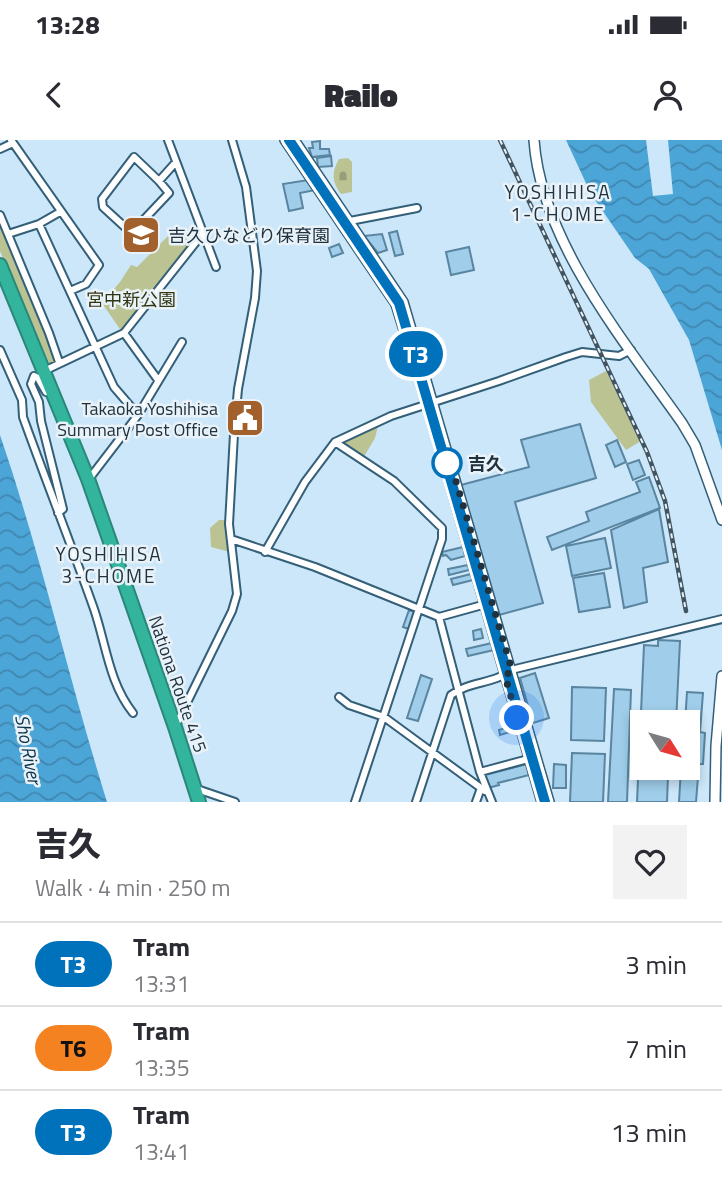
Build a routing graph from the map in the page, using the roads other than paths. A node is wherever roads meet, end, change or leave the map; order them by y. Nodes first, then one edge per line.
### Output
1 (169, 140) edge
2 (232, 140) edge
3 (285, 140) edge
4 (294, 140) edge
5 (534, 140) edge
6 (12, 142) edge
7 (0, 149) edge
8 (177, 162) junction
9 (159, 181) junction
10 (417, 208) dead end
11 (60, 212) junction
12 (0, 215) edge
13 (350, 221) junction
14 (39, 225) junction
15 (204, 232) junction
16 (8, 234) junction
17 (0, 265) edge
18 (216, 267) dead end
19 (70, 291) junction
20 (124, 333) junction
21 (182, 342) dead end
22 (96, 346) junction
23 (0, 350) edge
24 (631, 350) junction
25 (59, 362) junction
26 (44, 371) junction
27 (158, 380) junction
28 (56, 399) junction
29 (430, 403) junction
30 (138, 415) junction
31 (335, 442) junction
32 (88, 479) junction
33 (58, 513) junction
34 (722, 520) edge
35 (231, 539) junction
36 (265, 552) junction
37 (488, 603) junction
38 (419, 608) junction
39 (439, 617) junction
40 (722, 619) edge
41 (508, 673) junction
42 (722, 676) edge
43 (458, 689) junction
44 (339, 697) dead end
45 (133, 713) dead end
46 (384, 718) junction
47 (175, 727) junction
48 (432, 751) junction
49 (533, 758) junction
50 (480, 772) junction
51 (195, 789) junction
52 (484, 790) junction
53 (199, 802) edge
54 (235, 802) edge
55 (355, 802) edge
56 (416, 802) edge
57 (476, 802) edge
58 (492, 802) edge
59 (542, 802) edge
60 (549, 802) edge
61 (715, 802) edge

1 - 8 street
2 - 35 street
3 - 29 main road
4 - 13 main road
5 - 24 main road
6 - 7 street
6 - 11 street
8 - 9 street
8 - 15 street
9 - 9 street
10 - 13 street
11 - 14 street
11 - 19 street
12 - 16 street
13 - 29 main road
14 - 16 street
14 - 19 street
15 - 18 street
15 - 20 street
16 - 25 street
17 - 26 highway, Nationa Route 415
19 - 22 street
20 - 22 street
20 - 27 street
21 - 27 street
22 - 25 street
22 - 30 street
23 - 33 street
24 - 29 street
24 - 34 main road
25 - 26 street
26 - 28 highway, Nationa Route 415
27 - 30 street
28 - 32 highway, Nationa Route 415
28 - 33 street
29 - 31 street
29 - 37 main road
30 - 32 street
31 - 36 street
31 - 38 street
32 - 47 highway, Nationa Route 415
33 - 45 street
35 - 36 street
35 - 47 street
36 - 38 street
37 - 39 street
37 - 41 main road
38 - 39 street
38 - 46 street
39 - 43 street
40 - 41 street
41 - 43 street
41 - 49 main road
42 - 61 main road
43 - 48 street
43 - 50 street
44 - 46 street
46 - 48 street
46 - 55 street
47 - 51 highway, Nationa Route 415
48 - 52 street
48 - 56 street
49 - 50 street
49 - 59 main road
49 - 60 main road
50 - 52 street
51 - 53 highway, Nationa Route 415
51 - 54 street
52 - 57 street
52 - 58 street

